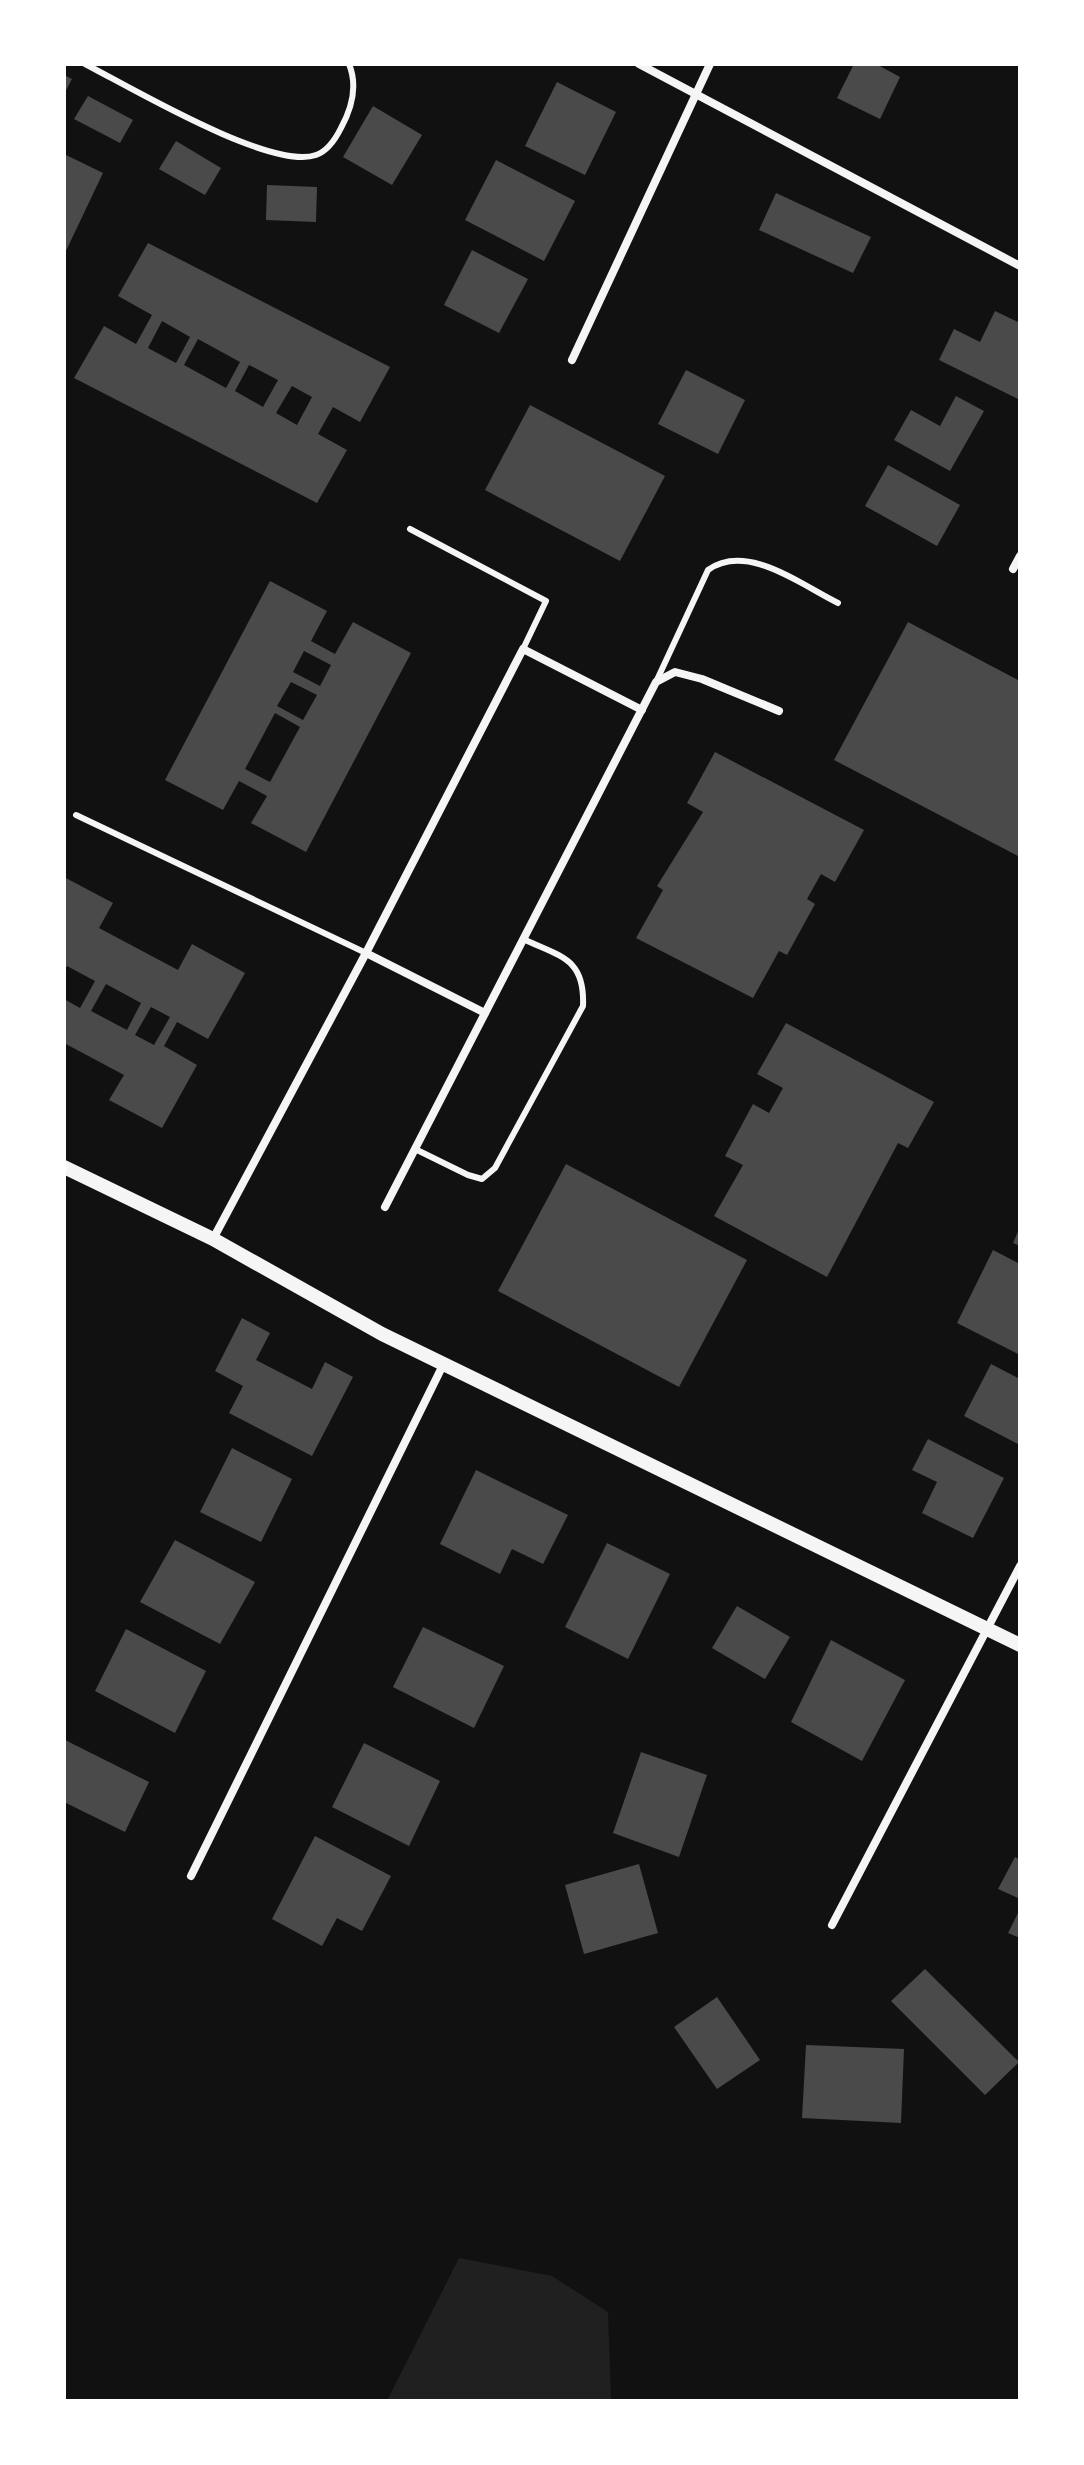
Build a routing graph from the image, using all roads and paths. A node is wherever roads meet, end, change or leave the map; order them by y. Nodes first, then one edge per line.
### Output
1 (85, 64) edge
2 (349, 64) edge
3 (639, 64) edge
4 (710, 64) edge
5 (695, 93) junction
6 (1020, 266) edge
7 (572, 360) dead end
8 (410, 529) dead end
9 (1020, 556) edge
10 (1013, 569) dead end
11 (838, 603) dead end
12 (523, 649) junction
13 (656, 682) junction
14 (642, 710) junction
15 (779, 711) dead end
16 (76, 815) dead end
17 (523, 939) junction
18 (366, 953) junction
19 (485, 1013) junction
20 (415, 1149) junction
21 (64, 1167) edge
22 (385, 1207) dead end
23 (213, 1239) junction
24 (443, 1365) junction
25 (1020, 1566) edge
26 (987, 1629) junction
27 (1020, 1645) edge
28 (191, 1876) dead end
29 (832, 1925) dead end

1 - 2 lane
3 - 5 street
4 - 5 street
5 - 6 street
5 - 7 street
8 - 12 lane
9 - 10 street
11 - 13 lane
12 - 14 street
12 - 18 street
13 - 14 street
13 - 15 street
14 - 17 street
16 - 18 lane
17 - 19 street
17 - 20 lane
18 - 19 street
18 - 23 street
19 - 20 street
20 - 22 street
21 - 23 street
23 - 24 street
24 - 26 street
24 - 28 street
25 - 26 street
26 - 27 street
26 - 29 street

